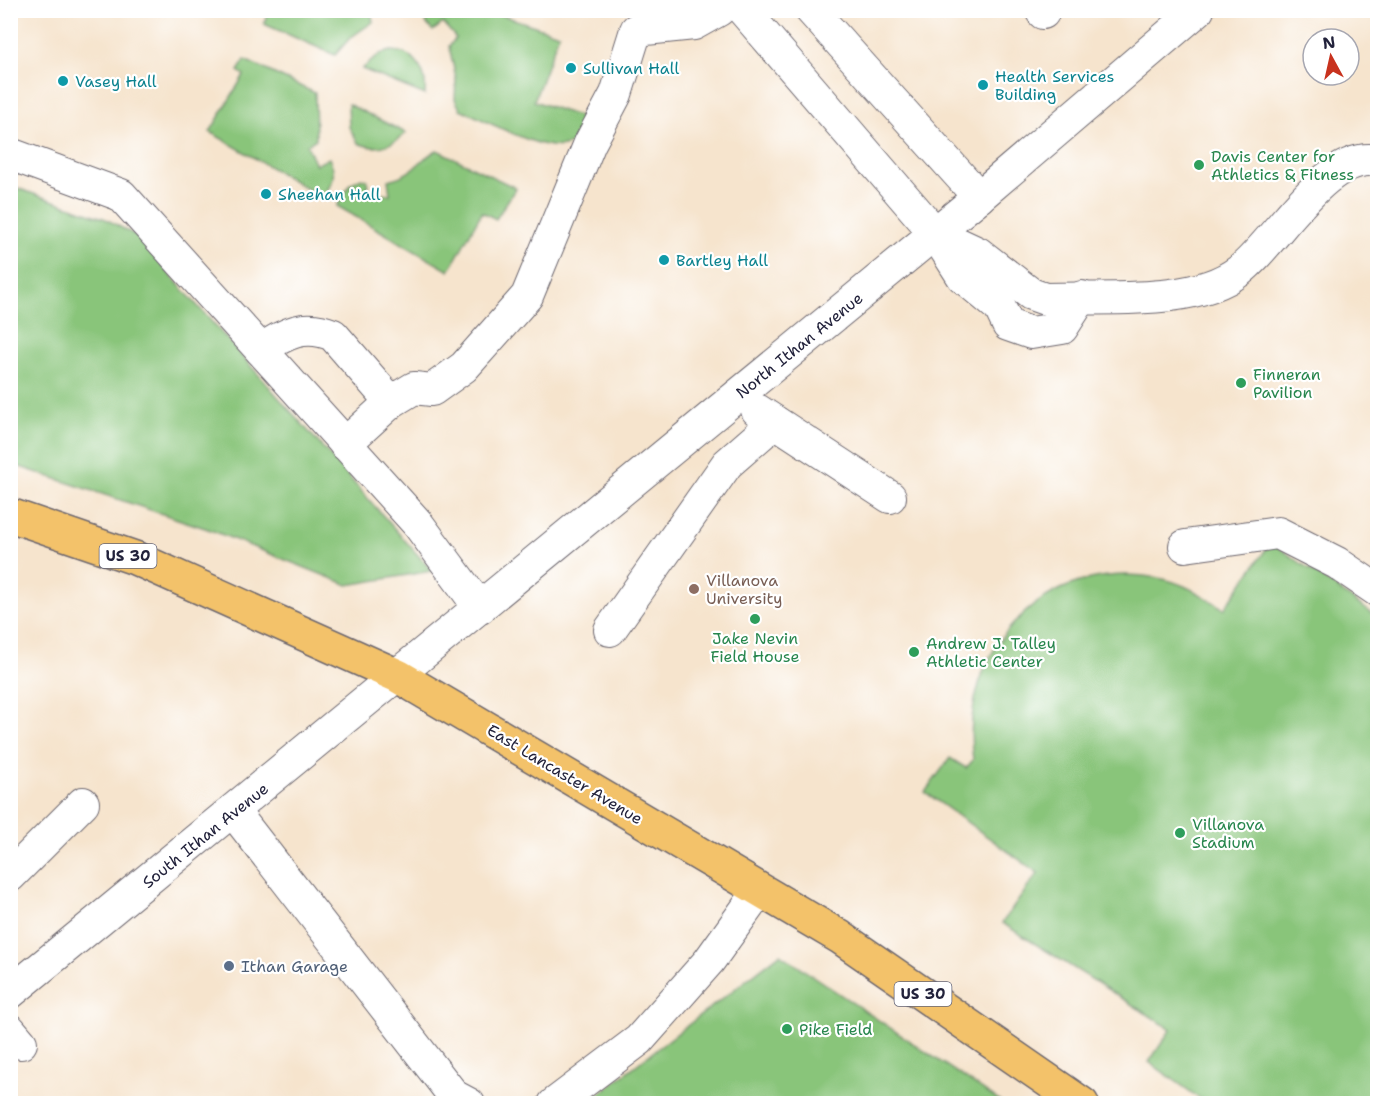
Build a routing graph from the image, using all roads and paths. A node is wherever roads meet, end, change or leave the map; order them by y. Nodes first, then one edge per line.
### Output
1 (719, 10) edge
2 (743, 10) edge
3 (1198, 10) edge
4 (824, 15) edge
5 (783, 59) junction
6 (10, 154) edge
7 (1377, 161) edge
8 (979, 197) junction
9 (935, 233) junction
10 (261, 350) junction
11 (736, 397) junction
12 (391, 402) junction
13 (775, 422) junction
14 (345, 444) junction
15 (890, 496) dead end
16 (10, 515) edge
17 (1185, 546) dead end
18 (1377, 591) edge
19 (480, 608) junction
20 (610, 630) dead end
21 (398, 676) junction
22 (83, 803) dead end
23 (233, 811) junction
24 (10, 876) edge
25 (760, 890) junction
26 (10, 993) edge
27 (469, 1104) edge
28 (554, 1104) edge
29 (1082, 1104) edge

1 - 12 street
2 - 5 street
3 - 8 street, North Ithan Avenue
4 - 5 street
4 - 8 street
5 - 9 street
6 - 10 street
7 - 9 street
8 - 9 street, North Ithan Avenue
9 - 11 street, North Ithan Avenue
10 - 12 street
10 - 14 street
11 - 13 street
11 - 19 street, North Ithan Avenue
12 - 14 street
13 - 15 street
13 - 20 street
14 - 19 street
16 - 21 highway, East Lancaster Avenue / US 30
17 - 18 street
19 - 21 street, North Ithan Avenue
21 - 23 street, South Ithan Avenue
21 - 25 highway, East Lancaster Avenue / US 30
22 - 24 street
23 - 26 street, South Ithan Avenue
23 - 27 street
25 - 28 street
25 - 29 highway, East Lancaster Avenue / US 30

